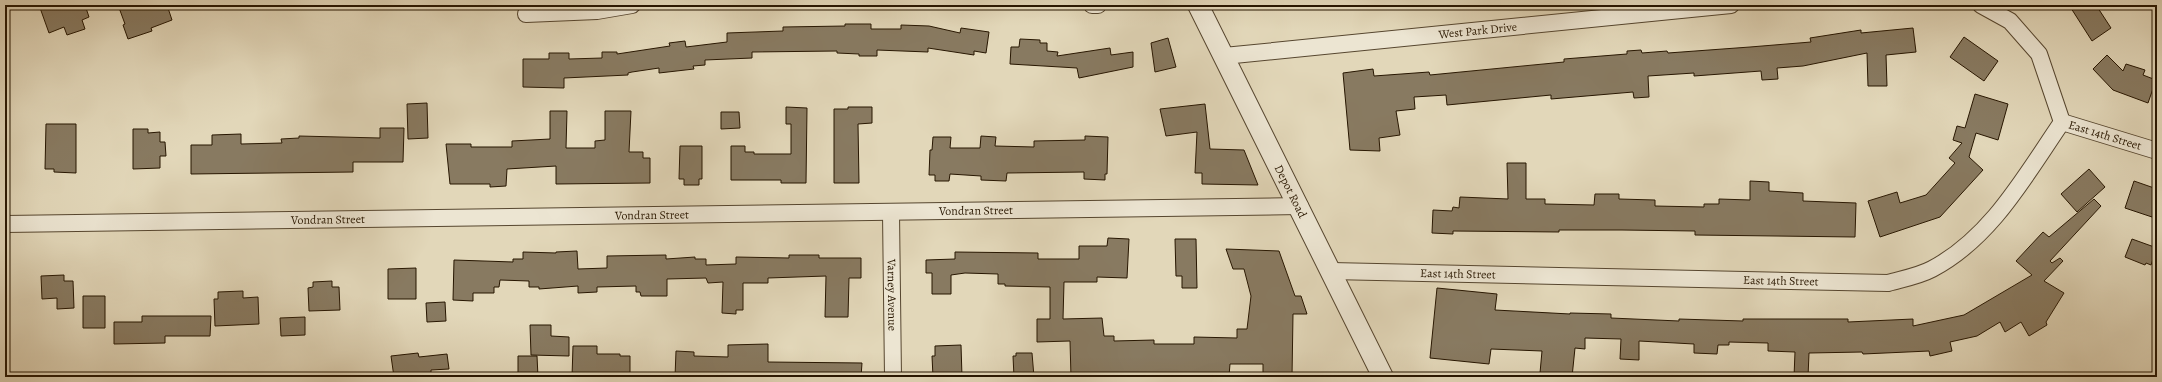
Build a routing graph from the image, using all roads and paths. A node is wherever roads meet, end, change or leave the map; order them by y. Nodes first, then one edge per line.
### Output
1 (632, 5) edge
2 (1092, 5) edge
3 (1098, 5) edge
4 (1198, 5) edge
5 (1731, 5) edge
6 (1981, 5) edge
7 (526, 14) dead end
8 (1224, 56) junction
9 (2062, 122) junction
10 (2157, 151) edge
11 (1300, 206) junction
12 (891, 213) junction
13 (5, 224) edge
14 (1331, 271) junction
15 (893, 377) edge
16 (1383, 377) edge

1 - 7 street
2 - 3 street
4 - 8 street, Depot Road
5 - 8 street, West Park Drive
6 - 9 street
8 - 11 street, Depot Road
9 - 10 street, East 14th Street
9 - 14 street, East 14th Street
11 - 12 street, Vondran Street
11 - 14 street, Depot Road
12 - 13 street, Vondran Street
12 - 15 street, Varney Avenue
14 - 16 street, Depot Road

